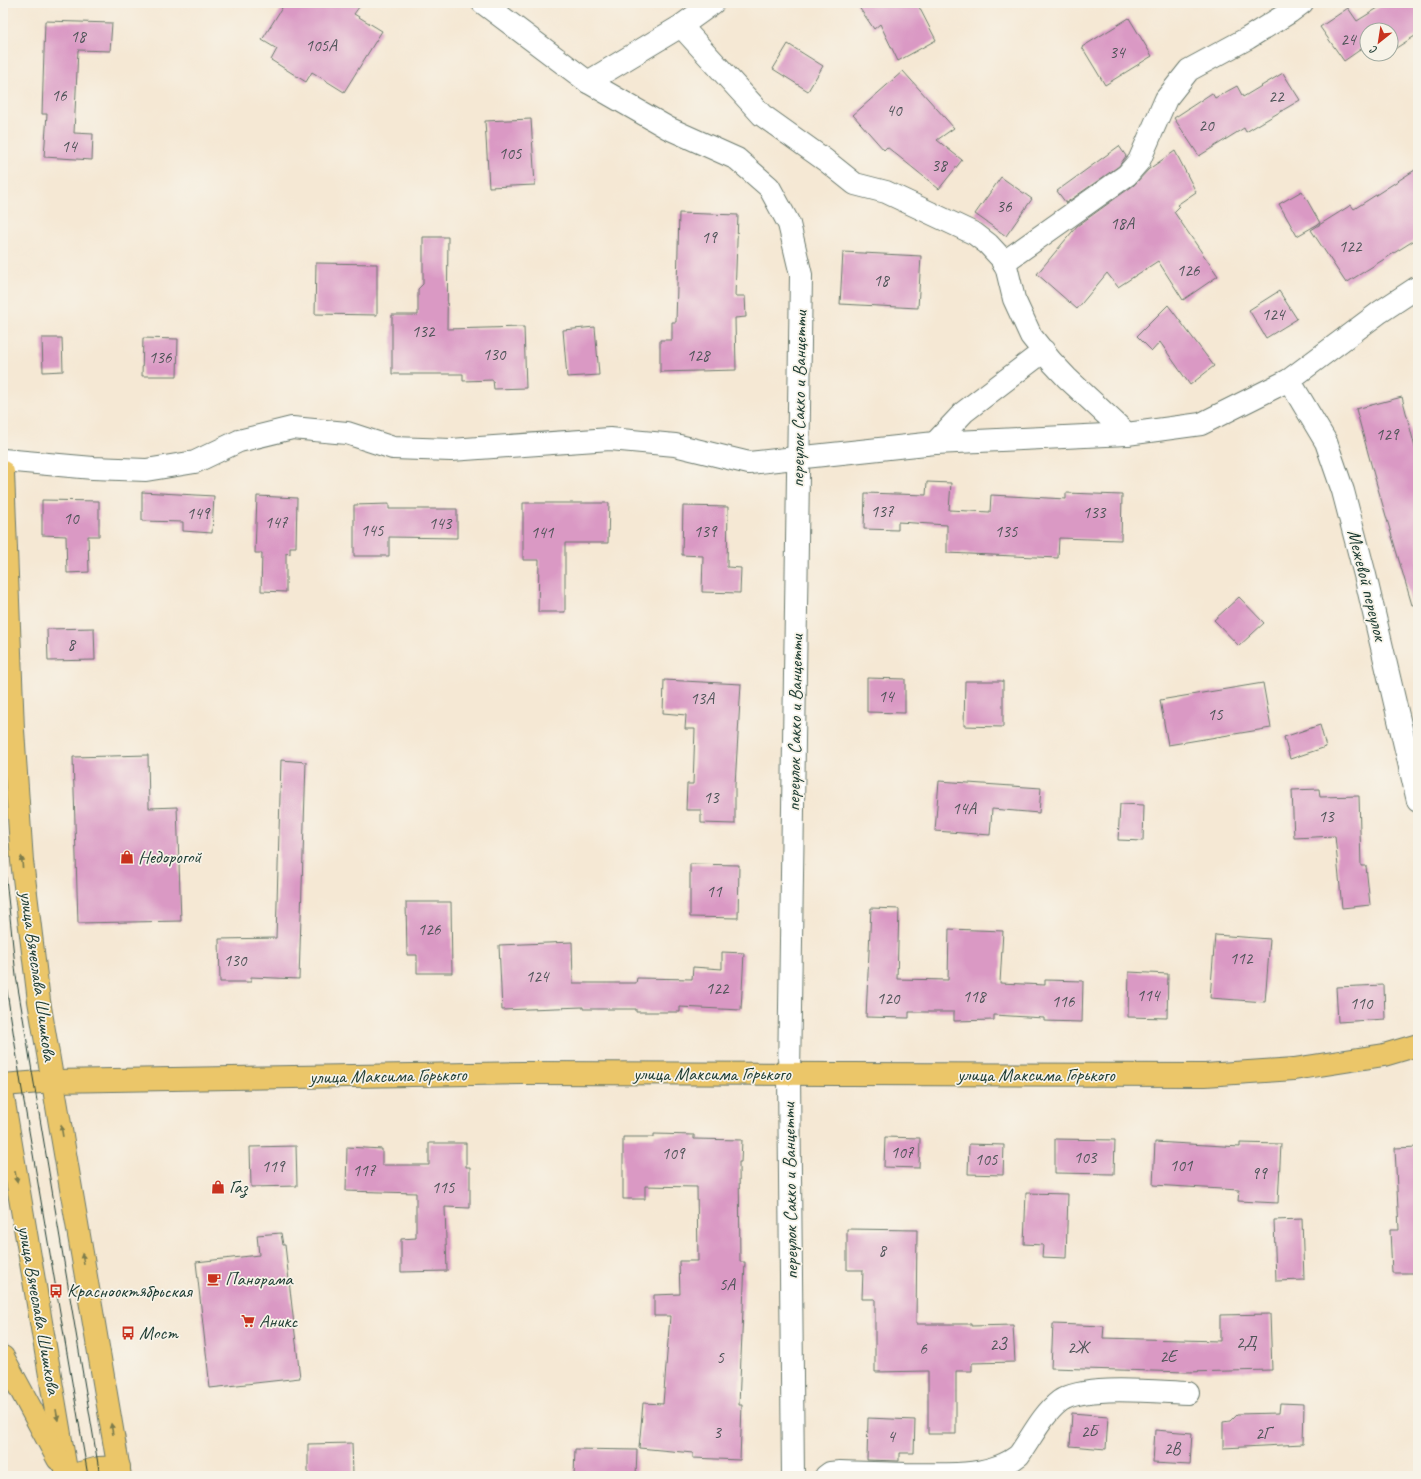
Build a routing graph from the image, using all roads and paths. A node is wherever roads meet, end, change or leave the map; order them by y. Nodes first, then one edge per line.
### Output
1 (483, 3) edge
2 (713, 3) edge
3 (1302, 3) edge
4 (681, 26) junction
5 (588, 82) junction
6 (1003, 263) junction
7 (1418, 287) edge
8 (1044, 351) junction
9 (1289, 380) junction
10 (1127, 434) junction
11 (935, 443) junction
12 (799, 457) junction
13 (3, 460) edge
14 (3, 472) edge
15 (1418, 801) edge
16 (1418, 1045) edge
17 (789, 1075) junction
18 (53, 1081) junction
19 (3, 1085) edge
20 (3, 1097) edge
21 (3, 1356) edge
22 (1188, 1393) dead end
23 (120, 1472) edge
24 (68, 1476) edge
25 (793, 1476) edge
26 (826, 1476) edge

1 - 5 street, переулок Сакко и Ванцетти
2 - 4 street
3 - 6 street
4 - 5 street
4 - 6 street
5 - 12 street, переулок Сакко и Ванцетти
6 - 8 street
7 - 9 street
8 - 10 street
8 - 11 street
9 - 10 street
9 - 15 street, Межевой переулок
10 - 11 street
11 - 12 street
12 - 13 street
12 - 17 street, переулок Сакко и Ванцетти
18 -> 14 main road, улица Вячеслава Шишкова
16 - 17 main road, улица Максима Горького
17 - 18 main road, улица Максима Горького
17 - 25 street, переулок Сакко и Ванцетти
18 - 19 main road, улица Максима Горького
23 -> 18 main road, улица Вячеслава Шишкова
20 -> 24 main road, улица Вячеслава Шишкова
21 - 24 main road
22 - 26 street
23 - 24 main road

